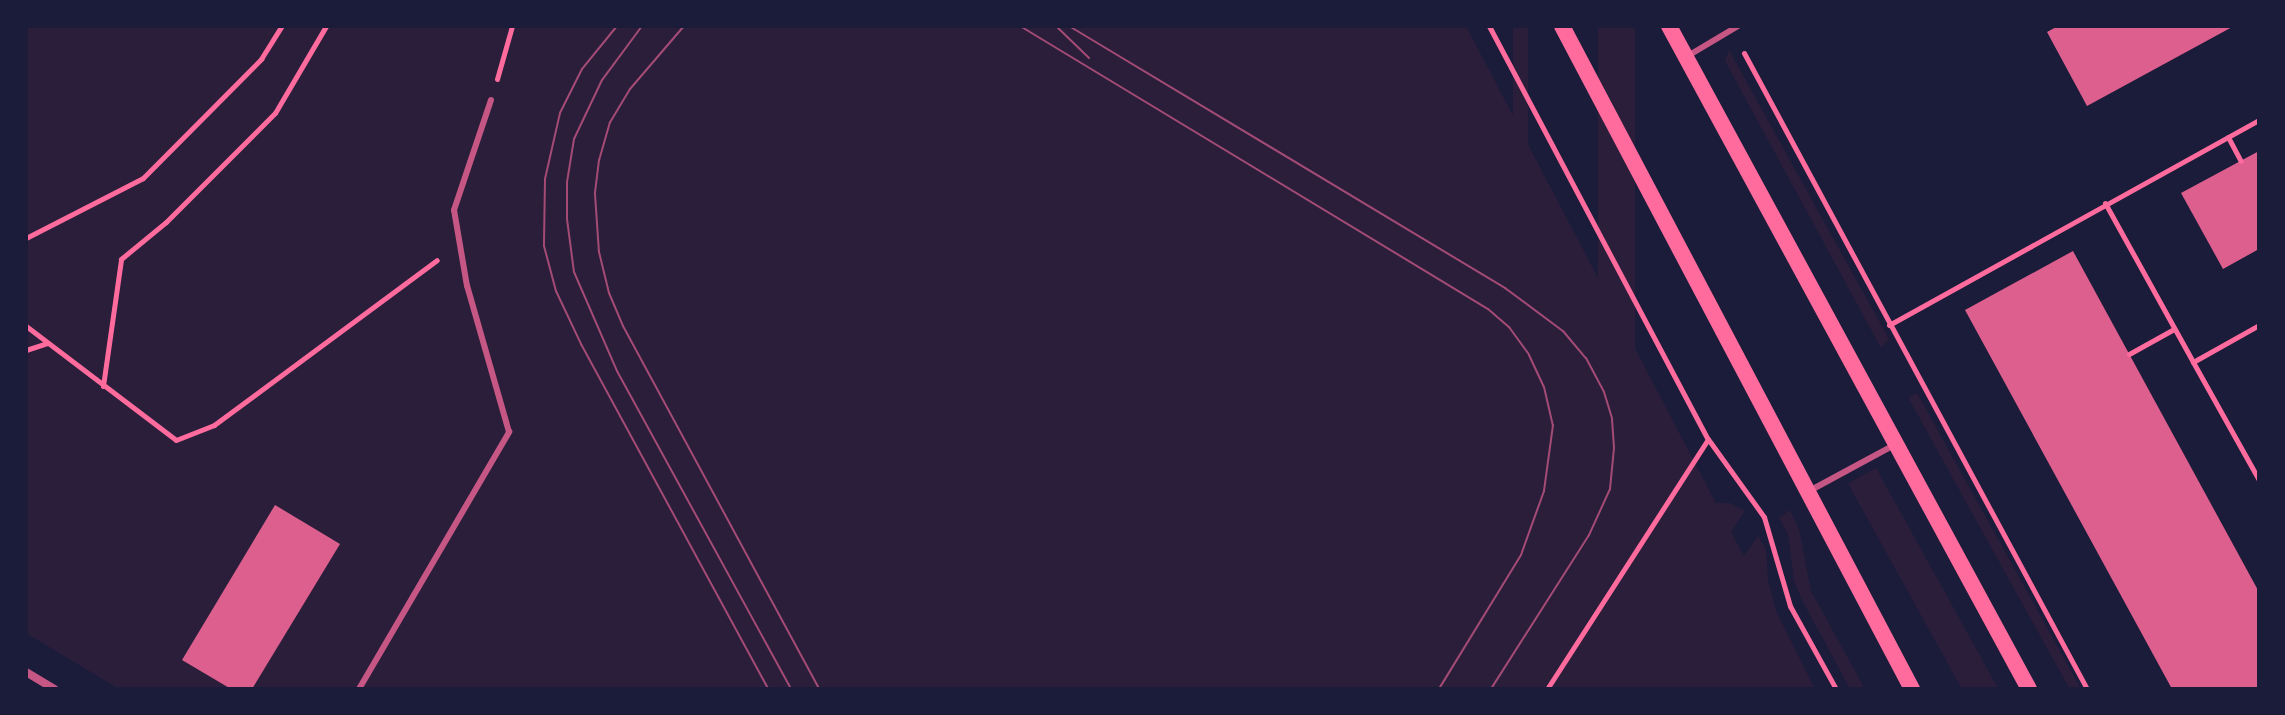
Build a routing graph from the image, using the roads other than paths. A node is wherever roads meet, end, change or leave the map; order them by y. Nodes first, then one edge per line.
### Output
1 (1562, 26) edge
2 (1669, 26) edge
3 (1735, 28) edge
4 (1685, 57) junction
5 (491, 100) road end
6 (1896, 444) junction
7 (1807, 492) junction
8 (26, 672) edge
9 (54, 689) edge
10 (359, 689) edge
11 (1912, 689) edge
12 (2029, 689) edge

1 - 7 main road
2 - 4 main road
3 - 4 lane
4 - 6 main road
5 - 10 lane
6 - 7 lane
6 - 12 main road
7 - 11 main road
8 - 9 street

